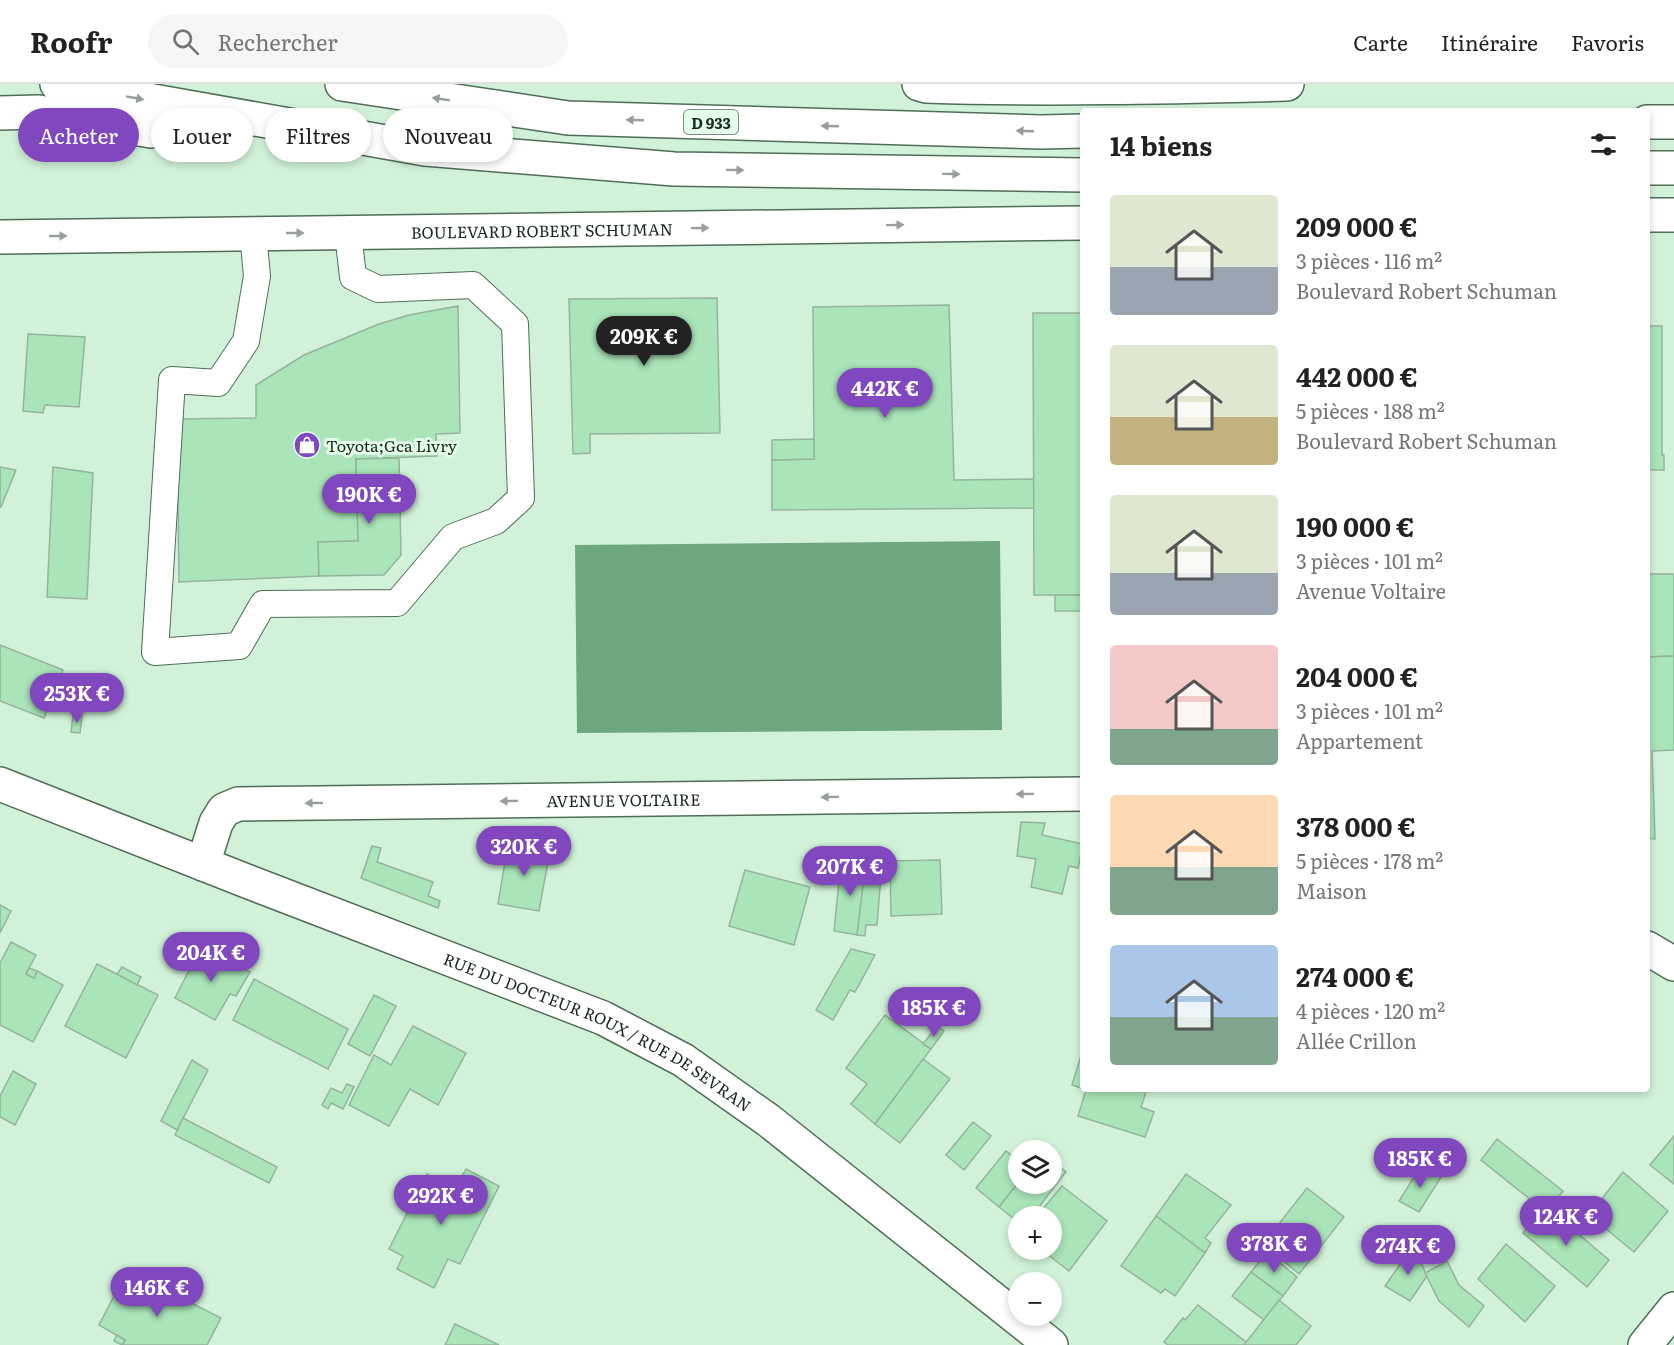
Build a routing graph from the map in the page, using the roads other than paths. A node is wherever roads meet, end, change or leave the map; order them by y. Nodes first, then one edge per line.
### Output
1 (57, 84) edge
2 (342, 84) edge
3 (919, 84) edge
4 (1287, 84) edge
5 (191, 108) edge
6 (0, 113) edge
7 (253, 119) edge
8 (1650, 122) edge
9 (1674, 122) edge
10 (151, 131) edge
11 (1080, 131) edge
12 (1650, 168) edge
13 (1674, 168) edge
14 (1080, 175) edge
15 (1650, 215) edge
16 (1674, 215) edge
17 (1080, 223) edge
18 (348, 232) junction
19 (253, 233) junction
20 (0, 237) edge
21 (0, 784) edge
22 (1080, 794) edge
23 (203, 864) junction
24 (1650, 950) edge
25 (1674, 964) edge
26 (1674, 1309) edge
27 (1051, 1345) edge
28 (1645, 1345) edge

1 -> 5 main road
11 -> 2 main road, D 933
3 - 4 main road
6 - 10 main road
7 -> 14 main road
8 - 9 main road
12 - 13 main road
15 - 16 main road
18 -> 17 main road, BOULEVARD ROBERT SCHUMAN
19 -> 18 main road, BOULEVARD ROBERT SCHUMAN
18 - 19 lane
20 -> 19 main road, BOULEVARD ROBERT SCHUMAN
21 - 23 main road, RUE DU DOCTEUR ROUX / RUE DE SEVRAN
22 -> 23 main road, AVENUE VOLTAIRE
23 - 27 main road, RUE DU DOCTEUR ROUX / RUE DE SEVRAN
24 - 25 main road
26 - 28 main road

